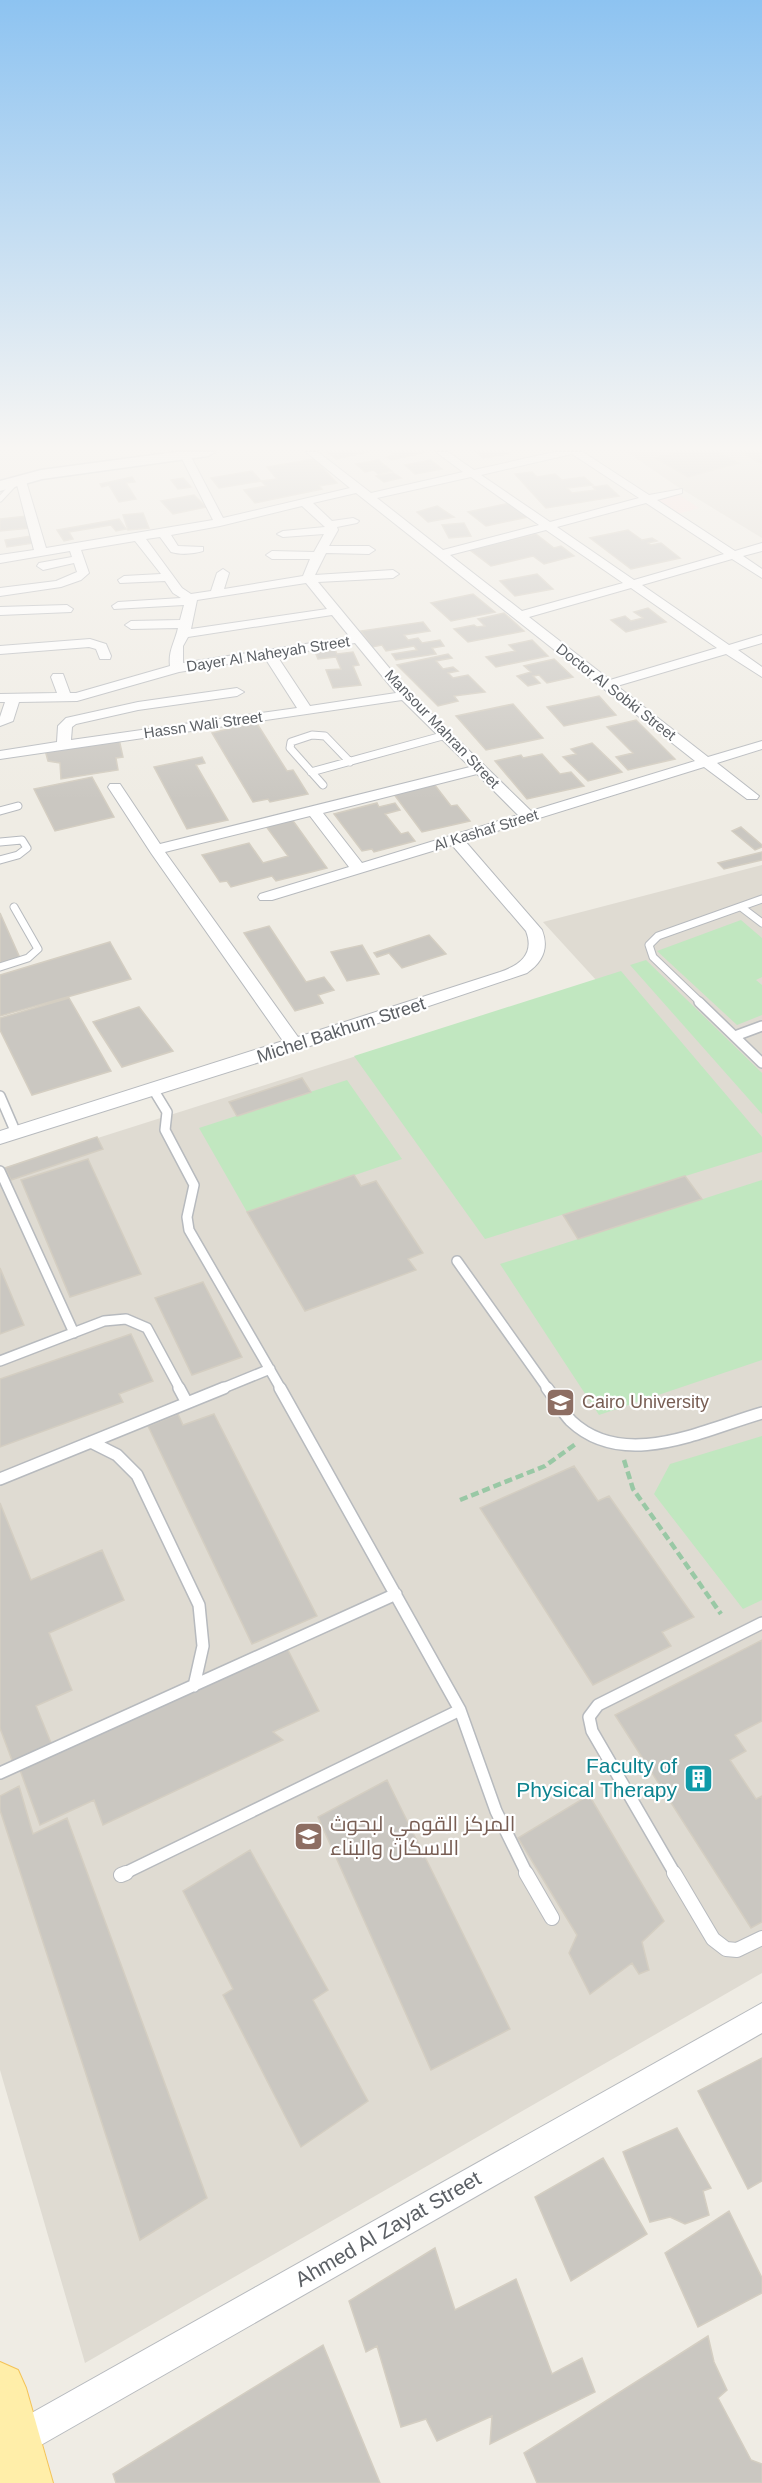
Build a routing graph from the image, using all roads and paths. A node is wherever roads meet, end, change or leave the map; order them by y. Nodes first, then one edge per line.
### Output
1 (70, 568) edge
2 (75, 568) edge
3 (163, 568) edge
4 (312, 568) edge
5 (458, 568) edge
6 (609, 568) edge
7 (688, 568) edge
8 (65, 571) dead end
9 (224, 573) dead end
10 (393, 574) dead end
11 (169, 577) junction
12 (309, 579) junction
13 (124, 580) dead end
14 (632, 584) junction
15 (0, 592) edge
16 (216, 594) junction
17 (190, 599) junction
18 (118, 606) dead end
19 (67, 609) dead end
20 (0, 611) edge
21 (335, 611) junction
22 (519, 616) junction
23 (131, 625) dead end
24 (184, 629) junction
25 (296, 633) junction
26 (358, 639) junction
27 (762, 639) edge
28 (271, 640) junction
29 (727, 649) junction
30 (0, 651) edge
31 (105, 656) dead end
32 (177, 669) junction
33 (762, 673) edge
34 (58, 677) dead end
35 (607, 685) junction
36 (113, 687) junction
37 (237, 692) dead end
38 (405, 696) junction
39 (6, 698) edge
40 (65, 698) junction
41 (127, 709) junction
42 (305, 710) junction
43 (0, 722) edge
44 (137, 734) junction
45 (446, 735) junction
46 (64, 745) junction
47 (762, 745) edge
48 (0, 755) edge
49 (350, 762) junction
50 (707, 763) junction
51 (481, 770) junction
52 (312, 772) junction
53 (323, 785) dead end
54 (115, 786) dead end
55 (752, 796) dead end
56 (18, 806) dead end
57 (0, 811) edge
58 (314, 811) junction
59 (529, 817) junction
60 (455, 839) junction
61 (0, 842) edge
62 (156, 850) junction
63 (0, 860) edge
64 (358, 868) junction
65 (266, 897) dead end
66 (762, 899) edge
67 (741, 907) junction
68 (14, 908) dead end
69 (762, 923) edge
70 (0, 967) edge
71 (762, 1026) edge
72 (735, 1036) junction
73 (295, 1045) junction
74 (762, 1063) edge
75 (153, 1089) junction
76 (0, 1096) edge
77 (8, 1135) edge
78 (0, 1171) edge
79 (2, 1182) edge
80 (457, 1261) dead end
81 (74, 1333) junction
82 (0, 1361) edge
83 (270, 1369) junction
84 (186, 1403) junction
85 (762, 1413) edge
86 (585, 1433) junction
87 (91, 1442) junction
88 (625, 1447) junction
89 (0, 1479) edge
90 (460, 1500) dead end
91 (396, 1594) junction
92 (721, 1614) dead end
93 (762, 1623) edge
94 (194, 1686) junction
95 (460, 1710) junction
96 (0, 1773) edge
97 (121, 1875) dead end
98 (552, 1918) dead end
99 (762, 1938) edge
100 (762, 2017) edge
101 (0, 2388) edge
102 (20, 2462) edge

1 - 8 street
2 - 15 street
3 - 11 street
4 - 12 street
5 - 22 street, Doctor Al Sobki Street
6 - 14 street
7 - 14 street
9 - 16 street
10 - 12 street
11 - 13 street
11 - 17 street
12 - 16 street
12 - 21 street, Mansour Mahran Street
14 - 22 street
14 - 29 street
16 - 17 street
17 - 18 street
17 - 24 street, Dayer Al Naheyah Street
19 - 20 street
21 - 25 street
21 - 26 street, Mansour Mahran Street
22 - 35 street, Doctor Al Sobki Street
23 - 24 street
24 - 28 street
24 - 32 street, Dayer Al Naheyah Street
25 - 26 street, Dayer Al Naheyah Street
25 - 28 street, Dayer Al Naheyah Street
25 - 28 street
26 - 38 street, Mansour Mahran Street
27 - 29 street
28 - 32 street, Dayer Al Naheyah Street
28 - 42 street
29 - 33 street
29 - 35 street
30 - 31 street
32 - 36 street, Dayer Al Naheyah Street
34 - 40 street
35 - 50 street, Doctor Al Sobki Street
36 - 40 street, Dayer Al Naheyah Street
36 - 41 street
37 - 41 street
38 - 42 street, Hassn Wali Street
38 - 45 street, Mansour Mahran Street
39 - 40 street, Dayer Al Naheyah Street
39 - 43 street
41 - 44 street
41 - 46 street
42 - 44 street, Hassn Wali Street
44 - 46 street, Hassn Wali Street
45 - 49 lane
45 - 51 street, Mansour Mahran Street
46 - 48 street, Hassn Wali Street
47 - 50 street, Al Kashaf Street
49 - 52 lane
49 - 52 lane
50 - 55 street, Doctor Al Sobki Street
50 - 59 street, Al Kashaf Street
51 - 58 street
51 - 59 street, Mansour Mahran Street
52 - 53 lane
54 - 62 street
56 - 57 lane
58 - 62 street
58 - 64 street
59 - 60 street, Al Kashaf Street
60 - 64 street, Al Kashaf Street
60 - 73 street, Michel Bakhum Street
61 - 63 lane
62 - 73 street
64 - 65 street, Al Kashaf Street
66 - 67 lane
67 - 69 lane
67 - 72 lane
68 - 70 lane
71 - 72 lane
72 - 74 lane
73 - 75 street, Michel Bakhum Street
75 - 77 street, Michel Bakhum Street
75 - 83 lane
76 - 77 lane
78 - 79 lane
79 - 81 lane
80 - 86 lane
81 - 82 lane
81 - 84 lane
83 - 84 lane
83 - 91 lane
84 - 87 lane
85 - 88 lane
86 - 88 lane
86 - 90 path
87 - 89 lane
87 - 94 lane
88 - 92 path
91 - 94 lane
91 - 95 lane
93 - 99 lane
94 - 96 lane
95 - 97 lane
95 - 98 lane
100 - 102 street, Ahmed Al Zayat Street
101 - 102 main road

